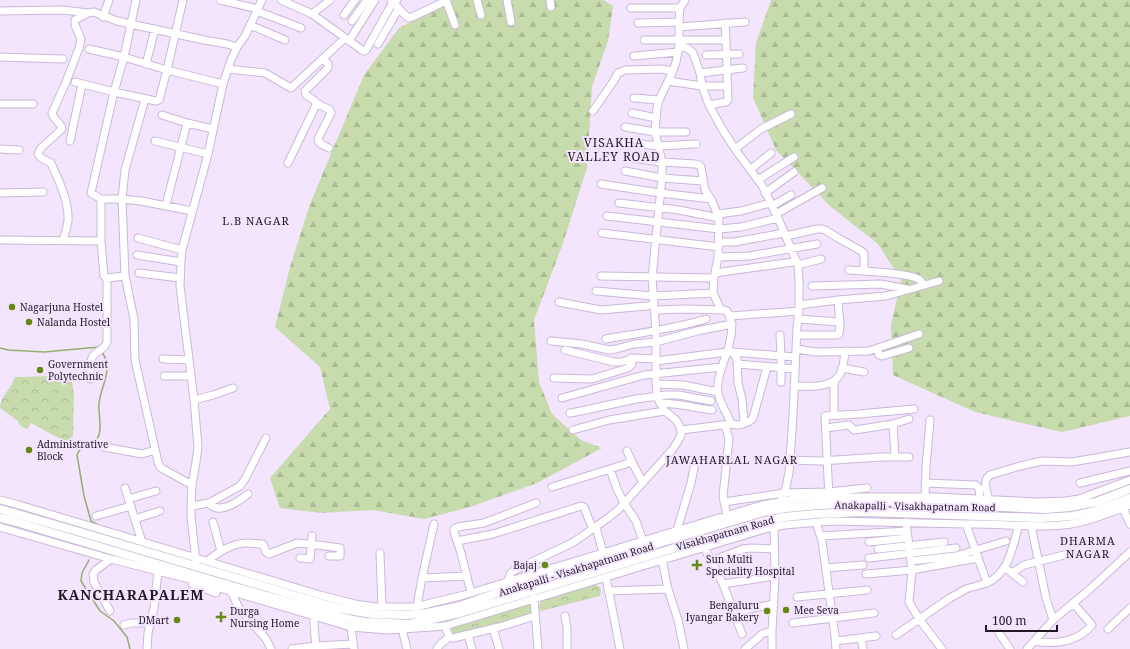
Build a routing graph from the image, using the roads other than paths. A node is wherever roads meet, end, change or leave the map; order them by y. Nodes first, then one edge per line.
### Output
1 (109, 0) edge
2 (136, 0) edge
3 (182, 0) edge
4 (220, 0) edge
5 (262, 0) edge
6 (281, 0) edge
7 (330, 0) edge
8 (355, 0) edge
9 (367, 0) edge
10 (376, 0) edge
11 (446, 0) edge
12 (477, 0) edge
13 (507, 0) edge
14 (653, 0) edge
15 (686, 0) edge
16 (394, 1) edge
17 (659, 7) junction
18 (399, 8) junction
19 (631, 8) dead end
20 (680, 8) junction
21 (258, 10) junction
22 (0, 11) edge
23 (88, 13) junction
24 (312, 14) junction
25 (344, 15) dead end
26 (481, 15) dead end
27 (103, 17) junction
28 (352, 21) dead end
29 (511, 22) dead end
30 (745, 22) dead end
31 (638, 23) dead end
32 (725, 23) junction
33 (679, 24) junction
34 (131, 25) junction
35 (250, 25) junction
36 (455, 25) dead end
37 (301, 28) dead end
38 (155, 29) junction
39 (174, 33) junction
40 (347, 39) junction
41 (286, 40) dead end
42 (644, 40) dead end
43 (726, 40) junction
44 (378, 44) dead end
45 (678, 46) junction
46 (237, 47) junction
47 (89, 49) dead end
48 (739, 54) dead end
49 (706, 55) dead end
50 (726, 55) junction
51 (634, 56) dead end
52 (0, 57) edge
53 (124, 57) junction
54 (63, 58) dead end
55 (323, 58) junction
56 (146, 64) junction
57 (743, 68) dead end
58 (228, 69) junction
59 (727, 69) junction
60 (167, 70) junction
61 (673, 71) junction
62 (700, 73) junction
63 (668, 81) junction
64 (223, 84) junction
65 (702, 86) junction
66 (728, 86) junction
67 (114, 92) junction
68 (634, 98) dead end
69 (145, 99) junction
70 (659, 100) junction
71 (316, 103) junction
72 (0, 104) edge
73 (33, 104) dead end
74 (709, 106) junction
75 (593, 111) dead end
76 (632, 113) dead end
77 (791, 114) dead end
78 (162, 115) dead end
79 (656, 118) junction
80 (187, 123) junction
81 (625, 127) dead end
82 (213, 129) junction
83 (655, 132) junction
84 (686, 132) dead end
85 (70, 141) dead end
86 (155, 141) dead end
87 (623, 142) dead end
88 (696, 144) dead end
89 (658, 146) junction
90 (180, 148) junction
91 (329, 148) dead end
92 (735, 148) junction
93 (0, 149) edge
94 (18, 150) dead end
95 (771, 153) dead end
96 (208, 154) junction
97 (794, 157) dead end
98 (631, 158) dead end
99 (288, 162) dead end
100 (662, 162) junction
101 (750, 169) junction
102 (625, 171) dead end
103 (794, 172) dead end
104 (662, 178) junction
105 (758, 180) junction
106 (703, 181) junction
107 (601, 184) dead end
108 (822, 188) dead end
109 (43, 192) dead end
110 (0, 193) edge
111 (660, 193) junction
112 (765, 193) junction
113 (791, 195) dead end
114 (101, 199) junction
115 (122, 199) junction
116 (711, 199) junction
117 (619, 203) dead end
118 (166, 205) junction
119 (771, 205) junction
120 (659, 208) junction
121 (192, 211) junction
122 (607, 216) dead end
123 (718, 216) junction
124 (777, 216) junction
125 (657, 223) junction
126 (719, 229) junction
127 (602, 233) dead end
128 (785, 235) junction
129 (138, 238) dead end
130 (0, 240) edge
131 (63, 240) junction
132 (655, 240) junction
133 (101, 241) junction
134 (817, 244) dead end
135 (718, 245) junction
136 (791, 249) junction
137 (182, 250) junction
138 (138, 255) dead end
139 (718, 257) junction
140 (821, 259) dead end
141 (181, 262) junction
142 (796, 263) junction
143 (849, 270) dead end
144 (864, 271) junction
145 (139, 273) dead end
146 (125, 276) junction
147 (601, 276) dead end
148 (714, 276) junction
149 (107, 278) junction
150 (180, 278) junction
151 (652, 278) junction
152 (939, 281) dead end
153 (812, 286) dead end
154 (924, 286) junction
155 (908, 290) junction
156 (596, 291) dead end
157 (713, 293) junction
158 (838, 300) junction
159 (560, 302) dead end
160 (654, 303) junction
161 (799, 308) junction
162 (721, 310) junction
163 (730, 316) junction
164 (706, 319) dead end
165 (798, 319) junction
166 (839, 322) junction
167 (732, 324) junction
168 (656, 331) junction
169 (919, 334) dead end
170 (780, 335) dead end
171 (797, 335) junction
172 (606, 339) dead end
173 (551, 340) dead end
174 (656, 342) junction
175 (877, 348) junction
176 (908, 348) dead end
177 (565, 350) dead end
178 (796, 350) junction
179 (845, 351) junction
180 (729, 352) junction
181 (781, 356) junction
182 (795, 357) junction
183 (631, 358) junction
184 (163, 359) dead end
185 (189, 360) junction
186 (656, 360) junction
187 (738, 364) junction
188 (722, 367) junction
189 (767, 367) junction
190 (781, 368) junction
191 (842, 368) junction
192 (795, 369) junction
193 (864, 372) dead end
194 (655, 373) junction
195 (164, 376) dead end
196 (191, 376) junction
197 (554, 378) dead end
198 (90, 379) dead end
199 (834, 381) junction
200 (781, 382) dead end
201 (656, 384) junction
202 (794, 386) junction
203 (233, 388) dead end
204 (718, 392) junction
205 (656, 396) junction
206 (562, 398) dead end
207 (194, 400) junction
208 (711, 401) dead end
209 (660, 403) junction
210 (914, 409) dead end
211 (712, 410) dead end
212 (665, 411) junction
213 (570, 413) dead end
214 (834, 416) junction
215 (909, 419) dead end
216 (930, 420) dead end
217 (744, 422) junction
218 (893, 424) junction
219 (728, 425) junction
220 (826, 428) junction
221 (573, 430) dead end
222 (681, 430) junction
223 (266, 438) dead end
224 (104, 447) dead end
225 (155, 450) junction
226 (627, 451) dead end
227 (1130, 452) edge
228 (895, 457) junction
229 (909, 457) dead end
230 (790, 460) junction
231 (827, 460) junction
232 (632, 462) junction
233 (694, 468) dead end
234 (610, 469) junction
235 (1130, 471) edge
236 (1130, 480) edge
237 (643, 483) junction
238 (925, 483) junction
239 (1080, 484) dead end
240 (192, 485) junction
241 (552, 487) dead end
242 (125, 488) dead end
243 (867, 488) dead end
244 (1130, 489) edge
245 (156, 491) dead end
246 (784, 493) junction
247 (248, 494) dead end
248 (829, 495) junction
249 (925, 497) junction
250 (1130, 498) edge
251 (980, 499) junction
252 (0, 500) edge
253 (989, 500) junction
254 (781, 501) junction
255 (130, 502) junction
256 (724, 502) junction
257 (209, 503) junction
258 (536, 503) dead end
259 (624, 503) junction
260 (1130, 505) edge
261 (191, 506) junction
262 (1123, 508) junction
263 (0, 510) edge
264 (160, 511) dead end
265 (96, 516) dead end
266 (727, 516) junction
267 (0, 518) edge
268 (135, 519) junction
269 (213, 522) dead end
270 (816, 522) junction
271 (906, 522) junction
272 (434, 524) dead end
273 (966, 524) junction
274 (1130, 524) edge
275 (1019, 525) junction
276 (1031, 525) junction
277 (0, 527) edge
278 (596, 527) junction
279 (774, 527) junction
280 (677, 530) junction
281 (907, 534) junction
282 (312, 536) dead end
283 (821, 536) junction
284 (457, 541) junction
285 (643, 541) junction
286 (1006, 541) dead end
287 (142, 542) junction
288 (869, 542) dead end
289 (944, 542) dead end
290 (312, 544) junction
291 (704, 547) junction
292 (956, 548) dead end
293 (774, 549) junction
294 (878, 549) dead end
295 (910, 550) junction
296 (221, 551) junction
297 (380, 552) dead end
298 (1130, 552) edge
299 (603, 553) junction
300 (977, 554) junction
301 (1068, 554) dead end
302 (330, 556) dead end
303 (300, 558) dead end
304 (870, 558) dead end
305 (111, 559) junction
306 (662, 560) junction
307 (207, 561) junction
308 (711, 561) junction
309 (911, 561) junction
310 (1039, 561) junction
311 (196, 562) junction
312 (863, 565) dead end
313 (826, 568) junction
314 (1005, 568) junction
315 (912, 570) junction
316 (158, 571) junction
317 (1012, 573) junction
318 (866, 574) dead end
319 (467, 576) junction
320 (775, 576) junction
321 (194, 577) junction
322 (606, 577) junction
323 (422, 578) junction
324 (506, 582) junction
325 (1023, 582) dead end
326 (987, 583) junction
327 (723, 584) junction
328 (668, 589) junction
329 (867, 590) dead end
330 (608, 591) junction
331 (471, 592) junction
332 (829, 594) junction
333 (233, 595) junction
334 (797, 597) dead end
335 (534, 598) junction
336 (1073, 603) junction
337 (774, 604) junction
338 (417, 606) junction
339 (354, 607) junction
340 (382, 607) junction
341 (1130, 608) edge
342 (110, 611) dead end
343 (733, 612) junction
344 (874, 613) dead end
345 (535, 616) junction
346 (565, 616) dead end
347 (314, 617) junction
348 (832, 618) junction
349 (919, 619) junction
350 (1053, 620) junction
351 (793, 623) dead end
352 (151, 624) junction
353 (352, 624) junction
354 (124, 625) dead end
355 (445, 626) junction
356 (493, 628) junction
357 (402, 629) junction
358 (1108, 629) dead end
359 (772, 631) junction
360 (999, 633) dead end
361 (742, 634) dead end
362 (468, 635) junction
363 (896, 635) dead end
364 (876, 636) dead end
365 (450, 638) junction
366 (861, 638) junction
367 (1034, 641) junction
368 (836, 645) edge
369 (354, 646) edge
370 (316, 647) edge
371 (771, 648) edge
372 (147, 649) edge
373 (271, 649) edge
374 (292, 649) edge
375 (407, 649) edge
376 (437, 649) edge
377 (472, 649) edge
378 (499, 649) edge
379 (538, 649) edge
380 (567, 649) edge
381 (620, 649) edge
382 (684, 649) edge
383 (745, 649) edge
384 (863, 649) edge
385 (942, 649) edge
386 (1010, 649) edge
387 (1027, 649) edge

1 - 27 street
2 - 34 street
3 - 39 street
4 - 21 street
5 - 21 street
6 - 24 street
7 - 24 street
8 - 25 street
9 - 28 street
10 - 40 street
11 - 18 street
11 - 36 street
12 - 26 street
13 - 29 street
14 - 17 street
15 - 20 street
16 - 18 street
16 - 40 street
17 - 19 street
17 - 20 street
18 - 44 street
20 - 33 street
21 - 35 street
21 - 37 street
22 - 23 street
23 - 27 street
23 - 131 street
24 - 40 street
27 - 34 street
30 - 32 street
31 - 33 street
32 - 33 street
32 - 43 street
33 - 45 street
34 - 38 street
34 - 53 street
35 - 41 street
35 - 46 street
38 - 39 street
38 - 56 street
39 - 46 street
39 - 60 street
40 - 55 street
42 - 45 street
43 - 45 street
43 - 50 street
45 - 51 street
45 - 61 street
45 - 62 street
46 - 58 street
47 - 53 street
48 - 50 street
49 - 50 street
50 - 59 street
52 - 54 street
53 - 56 street
53 - 67 street
55 - 58 street
55 - 71 street
56 - 60 street
57 - 59 street
58 - 64 street
59 - 62 street
59 - 66 street
60 - 64 street
60 - 69 street
61 - 63 street
61 - 75 street
62 - 65 street
63 - 65 street
63 - 70 street
64 - 82 street
65 - 66 street
65 - 74 street
66 - 74 street
67 - 69 street
67 - 85 street
67 - 114 street
68 - 70 street
69 - 115 street
70 - 79 street
71 - 91 street
71 - 99 street
72 - 73 street
74 - 92 street
76 - 79 street
77 - 92 street
78 - 80 street
79 - 83 street
80 - 82 street
80 - 90 street
81 - 83 street
82 - 96 street
83 - 84 street
83 - 89 street
86 - 90 street
87 - 89 street
88 - 89 street
89 - 100 street
90 - 96 street
90 - 118 street
92 - 101 street
93 - 94 street
95 - 101 street
96 - 121 street
97 - 105 street
98 - 100 street
100 - 104 street
100 - 106 street
101 - 105 street
102 - 104 street
103 - 112 street
104 - 106 street
104 - 111 street
105 - 112 street
106 - 116 street
107 - 111 street
108 - 124 street
109 - 110 street
111 - 116 street
111 - 120 street
112 - 119 street
113 - 119 street
114 - 115 street
114 - 133 street
115 - 118 street
115 - 146 street
116 - 123 street
117 - 120 street
118 - 121 street
119 - 123 street
119 - 124 street
120 - 123 street
120 - 125 street
121 - 137 street
122 - 125 street
123 - 126 street
124 - 126 street
124 - 128 street
125 - 126 street
125 - 132 street
126 - 135 street
127 - 132 street
128 - 135 street
128 - 136 street
128 - 144 street
129 - 137 street
130 - 131 street
131 - 133 street
132 - 135 street
132 - 151 street
133 - 149 street
134 - 136 street
135 - 139 street
136 - 139 street
136 - 142 street
137 - 141 street
138 - 141 street
139 - 148 street
140 - 142 street
141 - 150 street
142 - 148 street
142 - 161 street
143 - 144 street
144 - 154 street
145 - 150 street
146 - 149 street
146 - 225 street
147 - 151 street
148 - 151 street
148 - 157 street
149 - 198 street
150 - 185 street
151 - 160 street
152 - 154 street
153 - 155 street
154 - 155 street
155 - 158 street
156 - 160 street
157 - 160 street
157 - 162 street
158 - 161 street
158 - 166 street
159 - 160 street
160 - 162 street
160 - 168 street
161 - 163 street
161 - 165 street
162 - 163 street
163 - 167 street
164 - 168 street
165 - 166 street
165 - 171 street
166 - 171 street
167 - 174 street
167 - 180 street
168 - 172 street
168 - 174 street
169 - 175 street
170 - 181 street
171 - 178 street
173 - 174 street
174 - 186 street
175 - 176 street
175 - 179 street
177 - 183 street
178 - 179 street
178 - 182 street
179 - 191 street
180 - 181 street
180 - 186 street
180 - 187 street
180 - 188 street
181 - 182 street
181 - 190 street
182 - 192 street
183 - 186 street
183 - 197 street
184 - 185 street
185 - 196 street
186 - 194 street
187 - 189 street
187 - 217 street
188 - 194 street
188 - 204 street
189 - 190 street
189 - 217 street
190 - 192 street
190 - 200 street
191 - 193 street
191 - 199 street
192 - 202 street
194 - 201 street
194 - 206 street
195 - 196 street
196 - 207 street
199 - 202 street
199 - 214 street
201 - 204 street
201 - 205 street
202 - 230 street
203 - 207 street
204 - 219 street
205 - 208 street
205 - 209 street
205 - 213 street
207 - 240 street
209 - 211 street
209 - 212 street
210 - 214 street
212 - 221 street
212 - 222 street
214 - 220 street
215 - 218 street
216 - 238 street
217 - 219 street
218 - 220 street
218 - 228 street
219 - 222 street
219 - 256 street
220 - 231 street
222 - 237 street
223 - 257 street
224 - 225 street
225 - 240 street
226 - 232 street
227 - 253 street
228 - 229 street
228 - 231 street
230 - 231 street
230 - 246 street
231 - 248 street
232 - 234 street
232 - 237 street
233 - 280 street
234 - 241 street
234 - 259 street
235 - 239 street
236 - 253 street
237 - 259 street
238 - 249 street
238 - 251 street
240 - 261 street
242 - 255 street
243 - 248 street
244 - 339 main road, Anakapalli - Visakhapatnam Road
245 - 255 street
246 - 248 street
246 - 254 street
246 - 256 street
247 - 257 street
248 - 249 street
248 - 254 street
249 - 251 street
250 - 353 main road, Visakhapatnam Road
251 - 253 street
252 - 287 street
254 - 266 street
255 - 265 street
255 - 268 street
256 - 266 street
257 - 261 street
258 - 284 street
259 - 278 street
259 - 285 street
260 - 262 street
261 - 311 street
262 - 274 street
262 - 276 street
263 - 311 main road, Anakapalli - Visakhapatnam Road
264 - 268 street
266 - 280 street
267 - 321 main road, Visakhapatnam Road
268 - 287 street
269 - 296 street
270 - 271 street
270 - 279 street
270 - 283 street
271 - 273 street
271 - 281 street
272 - 323 street
273 - 275 street
273 - 300 street
275 - 276 street
275 - 314 street
276 - 310 street
277 - 305 street
278 - 284 street
278 - 299 street
278 - 324 street
279 - 291 street
279 - 293 street
280 - 285 street
281 - 283 street
281 - 288 street
281 - 295 street
282 - 290 street
283 - 313 street
284 - 319 street
285 - 299 street
286 - 300 street
287 - 311 street
289 - 295 street
290 - 296 street
290 - 302 street
290 - 303 street
291 - 306 street
291 - 308 street
292 - 295 street
293 - 308 street
293 - 320 street
294 - 295 street
295 - 304 street
295 - 309 street
296 - 307 street
297 - 340 street
298 - 336 street
299 - 324 street
300 - 309 street
300 - 315 street
300 - 326 street
301 - 310 street
305 - 316 street
305 - 342 street
306 - 322 street
306 - 328 street
307 - 311 street
307 - 339 street
308 - 327 street
309 - 315 street
310 - 317 street
310 - 350 street
311 - 321 street
311 - 339 main road, Anakapalli - Visakhapatnam Road
312 - 313 street
313 - 332 street
314 - 317 street
314 - 326 street
315 - 318 street
315 - 349 street
316 - 321 street
316 - 352 street
317 - 325 street
319 - 323 street
319 - 331 street
320 - 327 street
320 - 337 street
321 - 333 street
321 - 353 main road, Visakhapatnam Road
322 - 330 street
322 - 335 street
323 - 338 street
324 - 331 street
326 - 349 street
327 - 343 street
328 - 330 street
328 - 382 street
329 - 332 street
330 - 381 street
331 - 338 street
332 - 334 street
332 - 348 street
333 - 347 street
333 - 373 street
335 - 345 street
335 - 355 street
336 - 350 street
336 - 367 street
337 - 343 street
337 - 359 street
338 - 340 street
339 - 340 street
341 - 358 street
343 - 361 street
344 - 348 street
345 - 356 street
345 - 379 street
346 - 380 street
347 - 353 street
347 - 370 street
348 - 351 street
348 - 368 street
349 - 363 street
349 - 385 street
350 - 367 street
352 - 354 street
352 - 372 street
353 - 357 street
353 - 369 street
355 - 357 street
355 - 365 street
356 - 362 street
356 - 378 street
357 - 375 street
359 - 371 street
359 - 383 street
360 - 386 street
362 - 365 street
362 - 377 street
364 - 366 street
365 - 376 street
366 - 368 street
366 - 384 street
367 - 387 street
369 - 370 street
370 - 374 street

